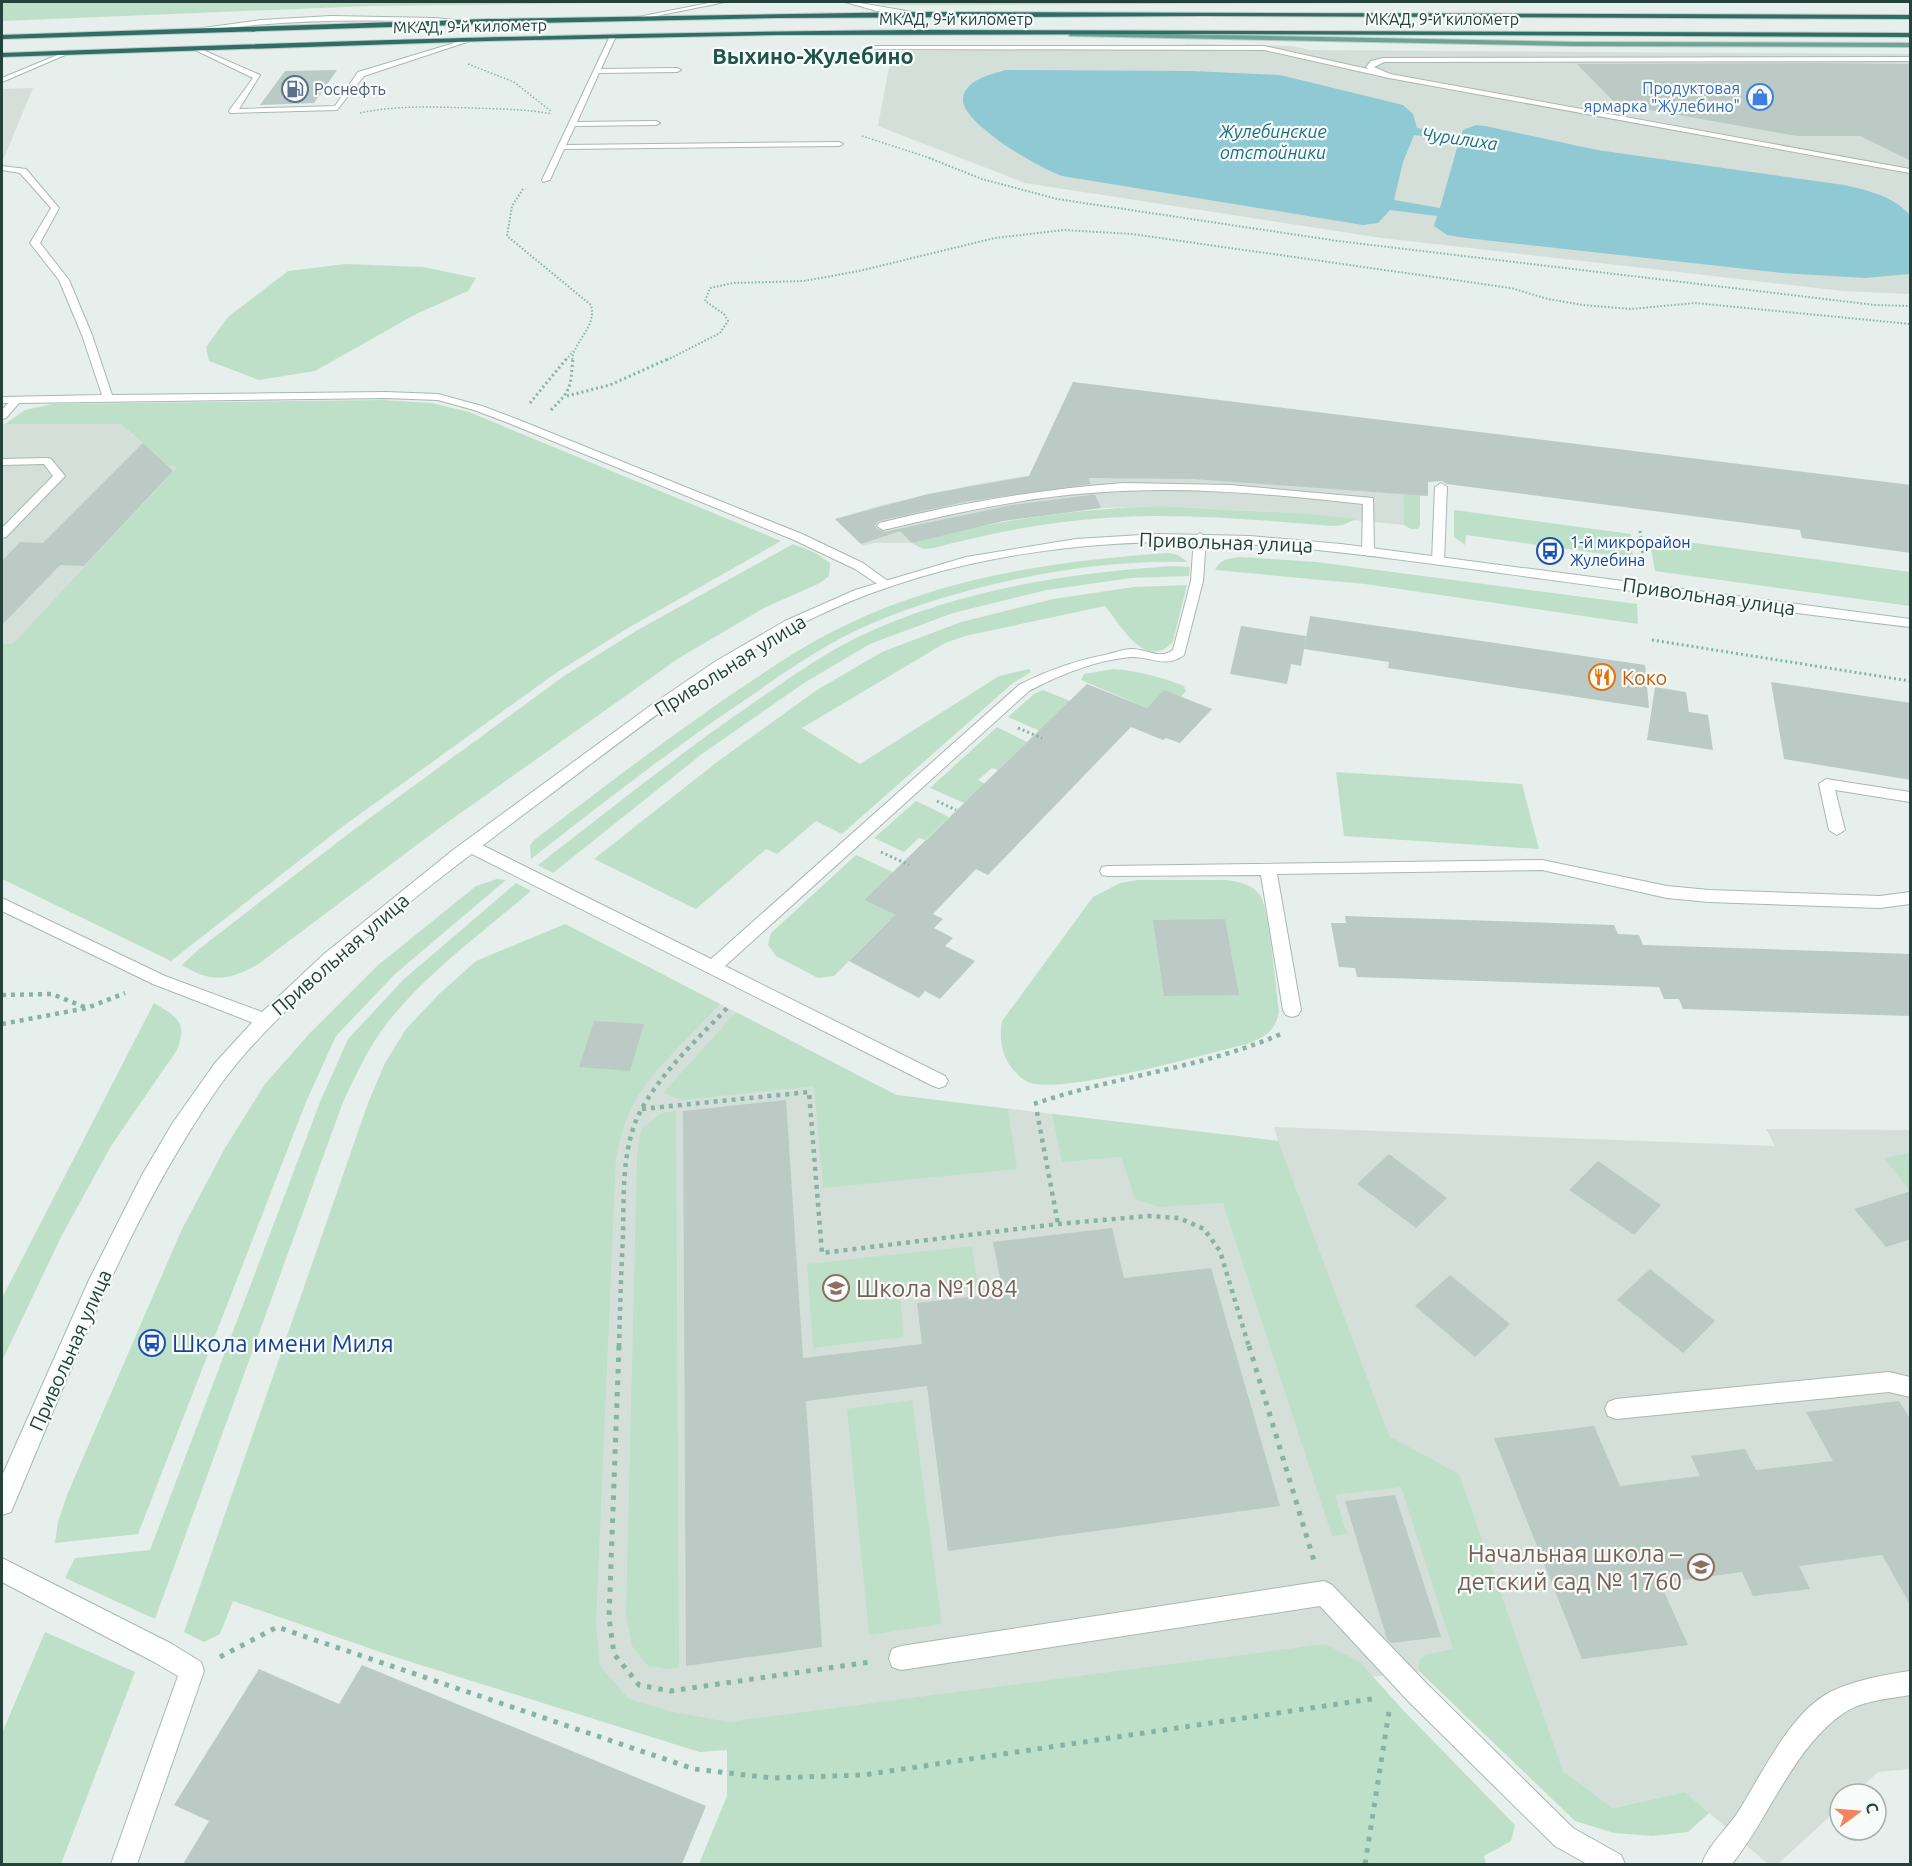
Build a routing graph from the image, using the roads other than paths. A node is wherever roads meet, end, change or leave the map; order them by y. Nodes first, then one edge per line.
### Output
1 (722, 2) edge
2 (848, 2) edge
3 (927, 15) junction
4 (1911, 17) edge
5 (636, 18) junction
6 (470, 22) junction
7 (192, 30) junction
8 (955, 32) junction
9 (992, 32) junction
10 (1911, 35) edge
11 (2, 36) edge
12 (613, 36) junction
13 (473, 39) junction
14 (1911, 45) edge
15 (194, 48) junction
16 (870, 48) dead end
17 (957, 49) junction
18 (69, 52) junction
19 (2, 55) edge
20 (1911, 60) edge
21 (677, 70) dead end
22 (597, 71) junction
23 (2, 74) edge
24 (16, 74) junction
25 (1389, 76) junction
26 (2, 80) edge
27 (656, 123) dead end
28 (572, 124) junction
29 (839, 144) road end
30 (562, 147) junction
31 (2, 168) edge
32 (1911, 171) edge
33 (546, 180) road end
34 (108, 398) junction
35 (17, 399) junction
36 (2, 400) edge
37 (2, 416) edge
38 (2, 462) edge
39 (1441, 487) dead end
40 (883, 526) dead end
41 (2, 534) edge
42 (1200, 537) junction
43 (1368, 552) junction
44 (1438, 561) junction
45 (886, 584) junction
46 (1911, 624) edge
47 (1911, 797) edge
48 (1837, 830) dead end
49 (470, 846) junction
50 (1268, 869) junction
51 (1108, 872) dead end
52 (1911, 898) edge
53 (2, 904) edge
54 (713, 967) junction
55 (1292, 1010) road end
56 (264, 1020) junction
57 (939, 1081) dead end
58 (1911, 1387) edge
59 (1616, 1409) dead end
60 (2, 1503) edge
61 (2, 1570) edge
62 (901, 1658) road end
63 (1911, 1683) edge
64 (124, 1864) edge
65 (1612, 1864) edge
66 (1715, 1864) edge

1 - 5 lane
2 - 3 lane
3 - 4 highway, МКАД, 9-й километр
3 - 5 highway, МКАД, 9-й километр
5 - 6 highway, МКАД, 9-й километр
6 - 7 highway, МКАД, 9-й километр
6 - 7 lane
7 - 11 highway, МКАД, 9-й километр
8 - 9 highway, МКАД, 9-й километр
8 - 12 highway, МКАД, 9-й километр
8 - 17 lane
9 - 10 highway, МКАД, 9-й километр
9 - 14 main road
12 - 13 highway, МКАД, 9-й километр
12 - 22 lane
13 - 15 highway, МКАД, 9-й километр
13 - 15 lane
15 - 18 highway, МКАД, 9-й километр
16 - 17 lane
17 - 25 lane
18 - 19 highway, МКАД, 9-й километр
18 - 24 lane
20 - 25 lane
21 - 22 lane
22 - 28 lane
23 - 24 lane
24 - 26 lane
25 - 32 lane
27 - 28 lane
28 - 30 lane
29 - 30 lane
30 - 33 lane
31 - 34 lane
34 - 35 lane
34 - 45 lane
35 - 36 lane
35 - 37 lane
38 - 41 lane
39 - 44 lane
40 - 43 lane
42 - 43 main road, Привольная улица
42 - 45 main road, Привольная улица
42 - 54 lane
43 - 44 main road, Привольная улица
44 - 46 main road, Привольная улица
45 - 49 main road, Привольная улица
47 - 48 lane
49 - 54 lane
49 - 56 main road, Привольная улица
50 - 51 lane
50 - 52 lane
50 - 55 lane
53 - 56 lane
54 - 57 lane
56 - 60 main road, Привольная улица
58 - 59 lane
61 - 64 lane
62 - 65 lane
63 - 66 lane

